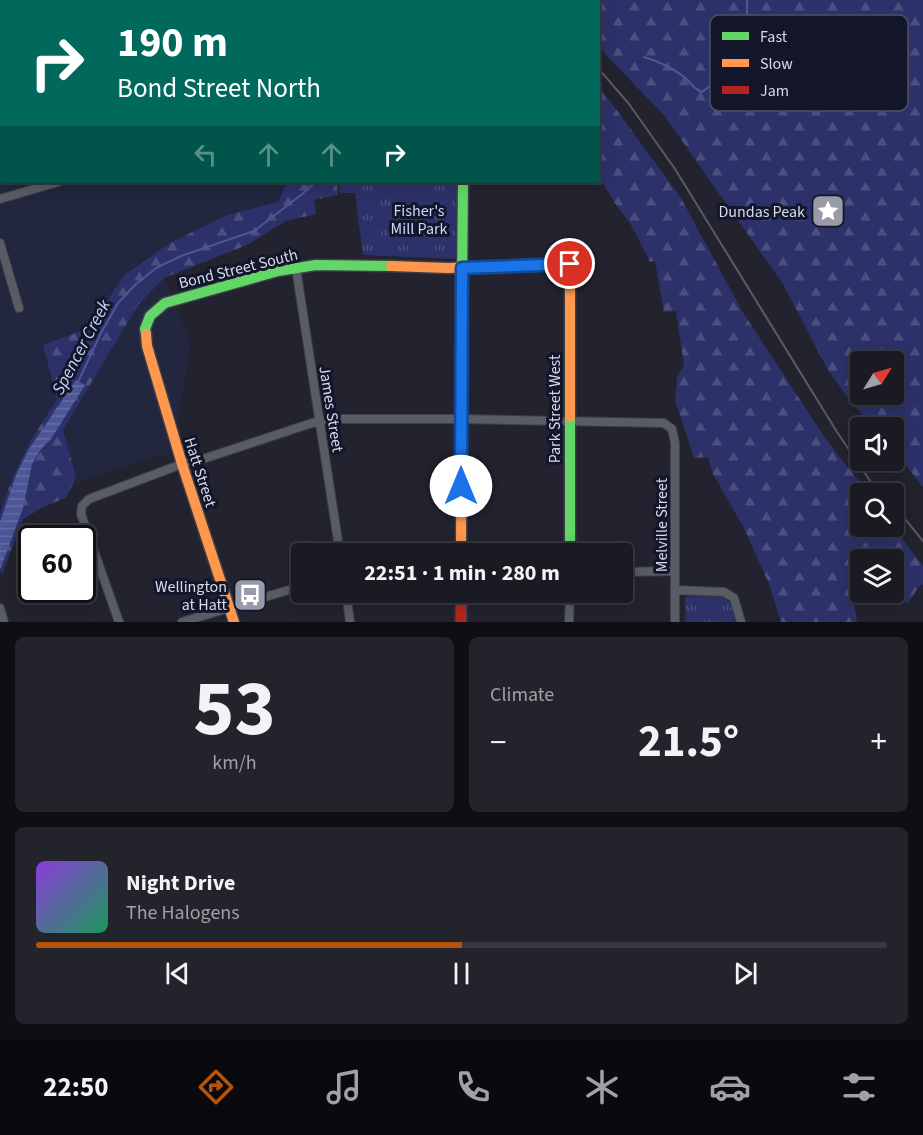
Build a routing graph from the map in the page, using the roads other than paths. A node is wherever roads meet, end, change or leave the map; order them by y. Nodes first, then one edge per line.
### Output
1 (55, 183) edge
2 (463, 183) edge
3 (0, 199) edge
4 (0, 243) edge
5 (570, 264) joint
6 (296, 268) junction
7 (462, 268) junction
8 (19, 308) dead end
9 (145, 329) joint
10 (461, 419) junction
11 (320, 420) junction
12 (569, 421) junction
13 (182, 464) junction
14 (338, 543) edge
15 (461, 543) edge
16 (570, 543) edge
17 (674, 571) junction
18 (633, 572) edge
19 (291, 589) edge
20 (675, 590) junction
21 (347, 603) edge
22 (461, 603) edge
23 (570, 603) edge
24 (0, 608) edge
25 (229, 608) junction
26 (4, 622) edge
27 (119, 622) edge
28 (182, 622) edge
29 (234, 622) edge
30 (350, 622) edge
31 (461, 622) edge
32 (569, 622) edge
33 (675, 622) edge
34 (741, 622) edge

1 - 3 street
2 - 7 street
4 - 8 street
5 - 7 street, Bond Street South
5 - 12 street, Park Street West
6 - 7 street, Bond Street South
6 - 9 street, Bond Street South
6 - 11 street, James Street
7 - 10 street
9 - 13 street, Hatt Street
10 - 11 street
10 - 12 street
10 - 15 street
11 - 13 street
11 - 14 street, James Street
12 - 16 street, Park Street West
12 - 17 street, Melville Street
13 - 25 street, Hatt Street
13 - 27 street
17 - 18 street
17 - 20 street, Melville Street
19 - 25 street
20 - 33 street, Melville Street
20 - 34 street
21 - 30 street
22 - 31 street
23 - 32 street
24 - 26 street
25 - 28 street
25 - 29 street, Hatt Street

